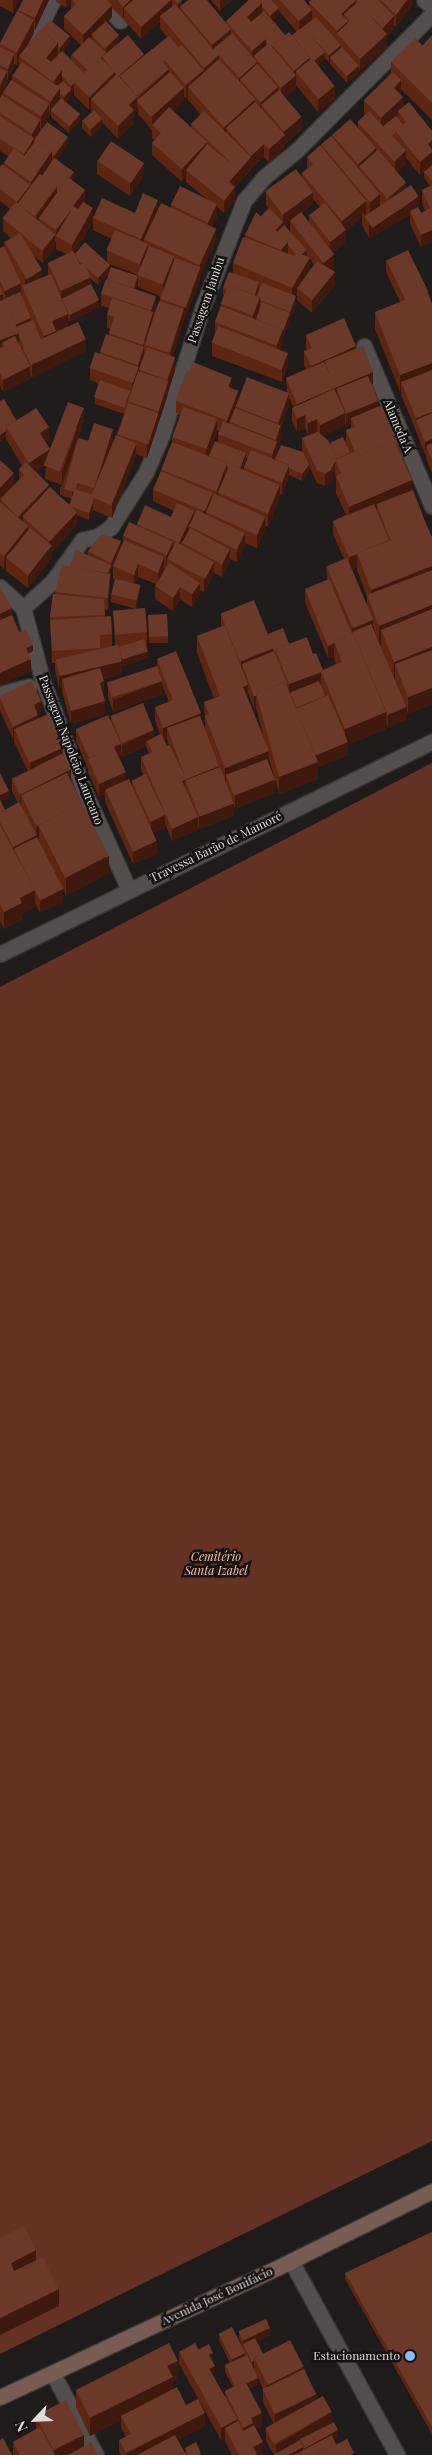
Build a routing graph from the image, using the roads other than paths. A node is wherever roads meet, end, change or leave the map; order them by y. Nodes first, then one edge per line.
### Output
1 (53, 0) edge
2 (100, 0) edge
3 (424, 0) edge
4 (432, 7) edge
5 (432, 14) edge
6 (120, 21) dead end
7 (22, 59) edge
8 (364, 346) edge
9 (432, 506) edge
10 (0, 587) edge
11 (23, 608) junction
12 (43, 682) junction
13 (0, 694) edge
14 (432, 741) edge
15 (129, 890) junction
16 (0, 954) edge
17 (432, 2191) edge
18 (291, 2261) junction
19 (53, 2374) junction
20 (0, 2397) edge
21 (96, 2455) edge
22 (397, 2455) edge

1 - 7 street
2 - 6 street
3 - 4 street
5 - 11 street, Passagem Jambu
8 - 9 street, Alameda A
10 - 11 street
11 - 12 street, Passagem Napoleão Laureano
12 - 13 street
12 - 15 street, Passagem Napoleão Laureano
14 - 15 street, Travessa Barão de Mamoré
15 - 16 street, Travessa Barão de Mamoré
17 - 18 main road, Avenida José Bonifácio
18 - 19 main road, Avenida José Bonifácio
18 - 22 street
19 - 20 main road, Avenida José Bonifácio
19 - 21 street

